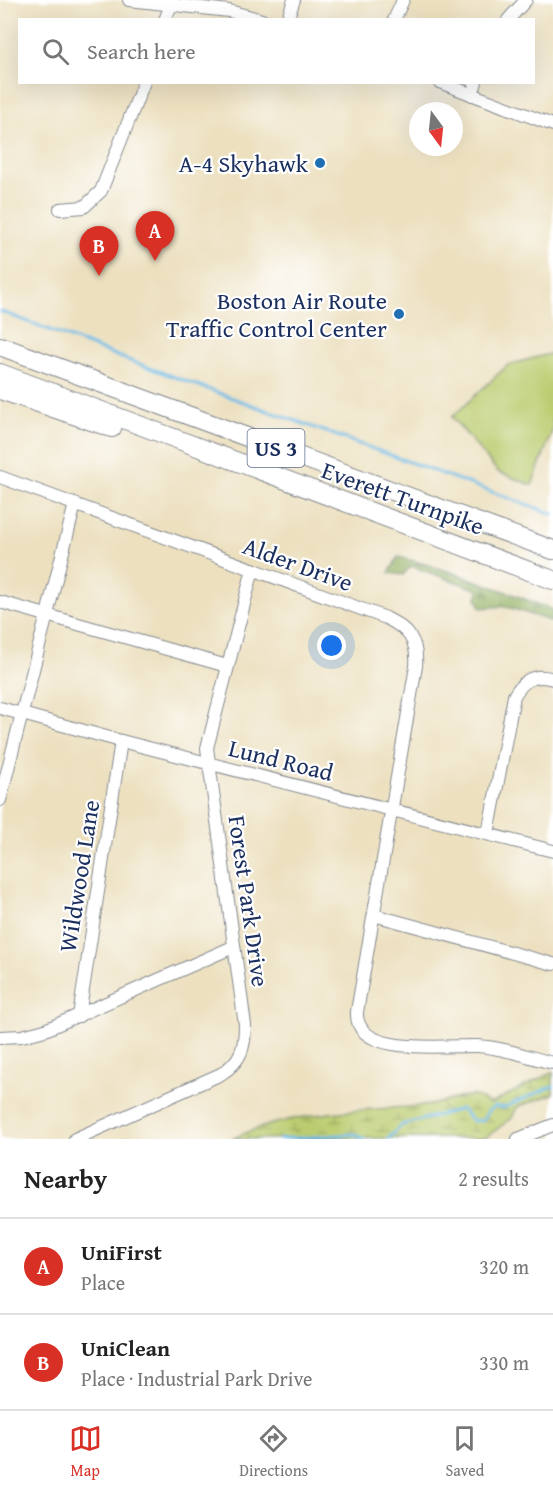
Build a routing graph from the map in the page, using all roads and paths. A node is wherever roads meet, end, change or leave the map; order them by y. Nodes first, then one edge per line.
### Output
1 (129, 0) edge
2 (294, 0) edge
3 (403, 0) edge
4 (526, 0) edge
5 (172, 2) edge
6 (166, 18) edge
7 (255, 18) edge
8 (288, 18) edge
9 (395, 18) edge
10 (510, 18) edge
11 (143, 84) edge
12 (450, 84) edge
13 (474, 88) edge
14 (553, 125) edge
15 (60, 209) dead end
16 (0, 346) edge
17 (0, 373) edge
18 (0, 390) edge
19 (0, 477) edge
20 (75, 504) junction
21 (460, 546) junction
22 (553, 550) edge
23 (253, 569) junction
24 (553, 580) edge
25 (0, 602) edge
26 (47, 615) junction
27 (227, 666) junction
28 (553, 679) edge
29 (0, 708) edge
30 (23, 714) junction
31 (121, 741) junction
32 (208, 763) junction
33 (0, 800) edge
34 (392, 810) junction
35 (488, 834) junction
36 (553, 851) edge
37 (374, 915) junction
38 (233, 947) junction
39 (553, 964) edge
40 (79, 1016) junction
41 (0, 1036) edge
42 (553, 1063) edge
43 (553, 1125) edge
44 (75, 1139) edge
45 (518, 1139) edge

1 - 5 street
2 - 8 street
3 - 9 street
4 - 10 street
5 - 6 street
5 - 7 street
11 - 15 street
12 - 13 street
13 - 14 street
16 - 22 highway, Everett Turnpike / US 3
17 - 21 highway, Everett Turnpike / US 3
18 - 21 highway
19 - 20 street, Alder Drive
20 - 23 street, Alder Drive
20 - 26 street
21 - 24 highway, Everett Turnpike / US 3
23 - 27 street, Forest Park Drive
23 - 34 street, Alder Drive
25 - 26 street
26 - 27 street
26 - 30 street
27 - 32 street, Forest Park Drive
28 - 35 street
29 - 30 street, Lund Road
30 - 31 street, Lund Road
30 - 33 street
31 - 32 street, Lund Road
31 - 40 street, Wildwood Lane
32 - 34 street, Lund Road
32 - 38 street, Forest Park Drive
34 - 35 street, Lund Road
34 - 37 street, Alder Drive
35 - 36 street, Lund Road
37 - 39 street
37 - 42 street, Alder Drive
38 - 40 street
38 - 44 street, Forest Park Drive
40 - 41 street
43 - 45 street

